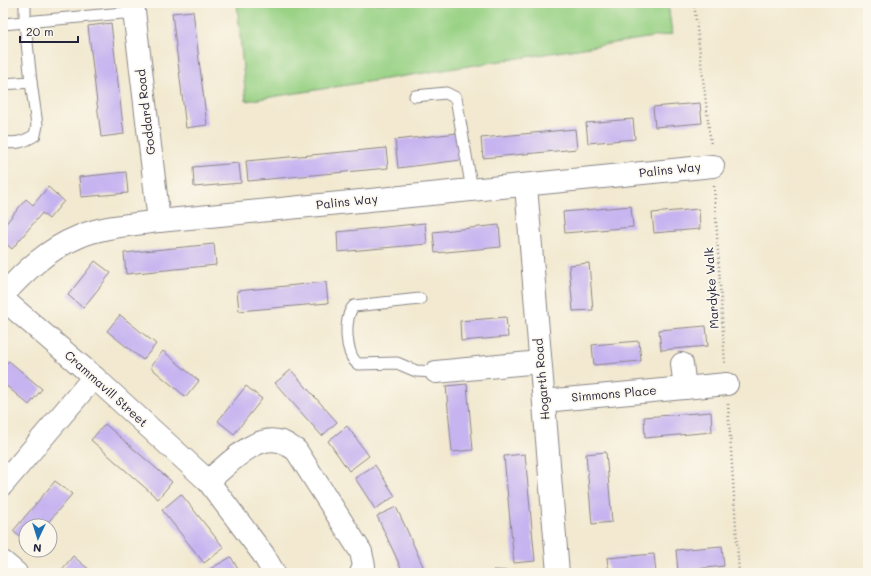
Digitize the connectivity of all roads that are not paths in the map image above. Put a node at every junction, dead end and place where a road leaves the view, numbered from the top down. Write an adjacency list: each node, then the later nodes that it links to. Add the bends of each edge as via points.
1 (25, 3): 3 (lane)
2 (134, 8): 3 (lane); 12 (street, Goddard Road)
3 (25, 23): 4 (lane); 5 (lane)
4 (3, 24)
5 (31, 82): 6 (lane); 8 (lane, via 36,119 35,135 15,144)
6 (3, 84)
7 (415, 96): 11 (lane, via 446,93 456,98)
8 (3, 142)
9 (713, 166): 10 (street, Palins Way)
10 (526, 186): 11 (street, Palins Way); 16 (street, Hogarth Road)
11 (472, 190): 12 (street, Palins Way)
12 (159, 221): 13 (street, Palins Way, via 78,236 23,273)
13 (3, 295)
14 (3, 299): 19 (street, Crammavill Street)
15 (420, 299): 18 (lane, via 354,306 346,323 350,352 353,361 358,364 397,363 416,371)
16 (540, 362): 18 (street); 22 (street, Hogarth Road)
17 (682, 364): 21 (street)
18 (436, 372)
19 (94, 378): 23 (street, Crammavill Street); 24 (street)
20 (727, 384): 21 (street, Simmons Place)
21 (685, 388): 22 (street, Simmons Place)
22 (544, 401): 29 (street, Hogarth Road)
23 (208, 481): 27 (street, Crammavill Street, via 264,554); 28 (street, via 251,445 268,440 282,442 296,450 361,552 364,566)
24 (3, 484)
25 (3, 562): 26 (street)
26 (16, 573)
27 (274, 573)
28 (361, 573)
29 (558, 573)

